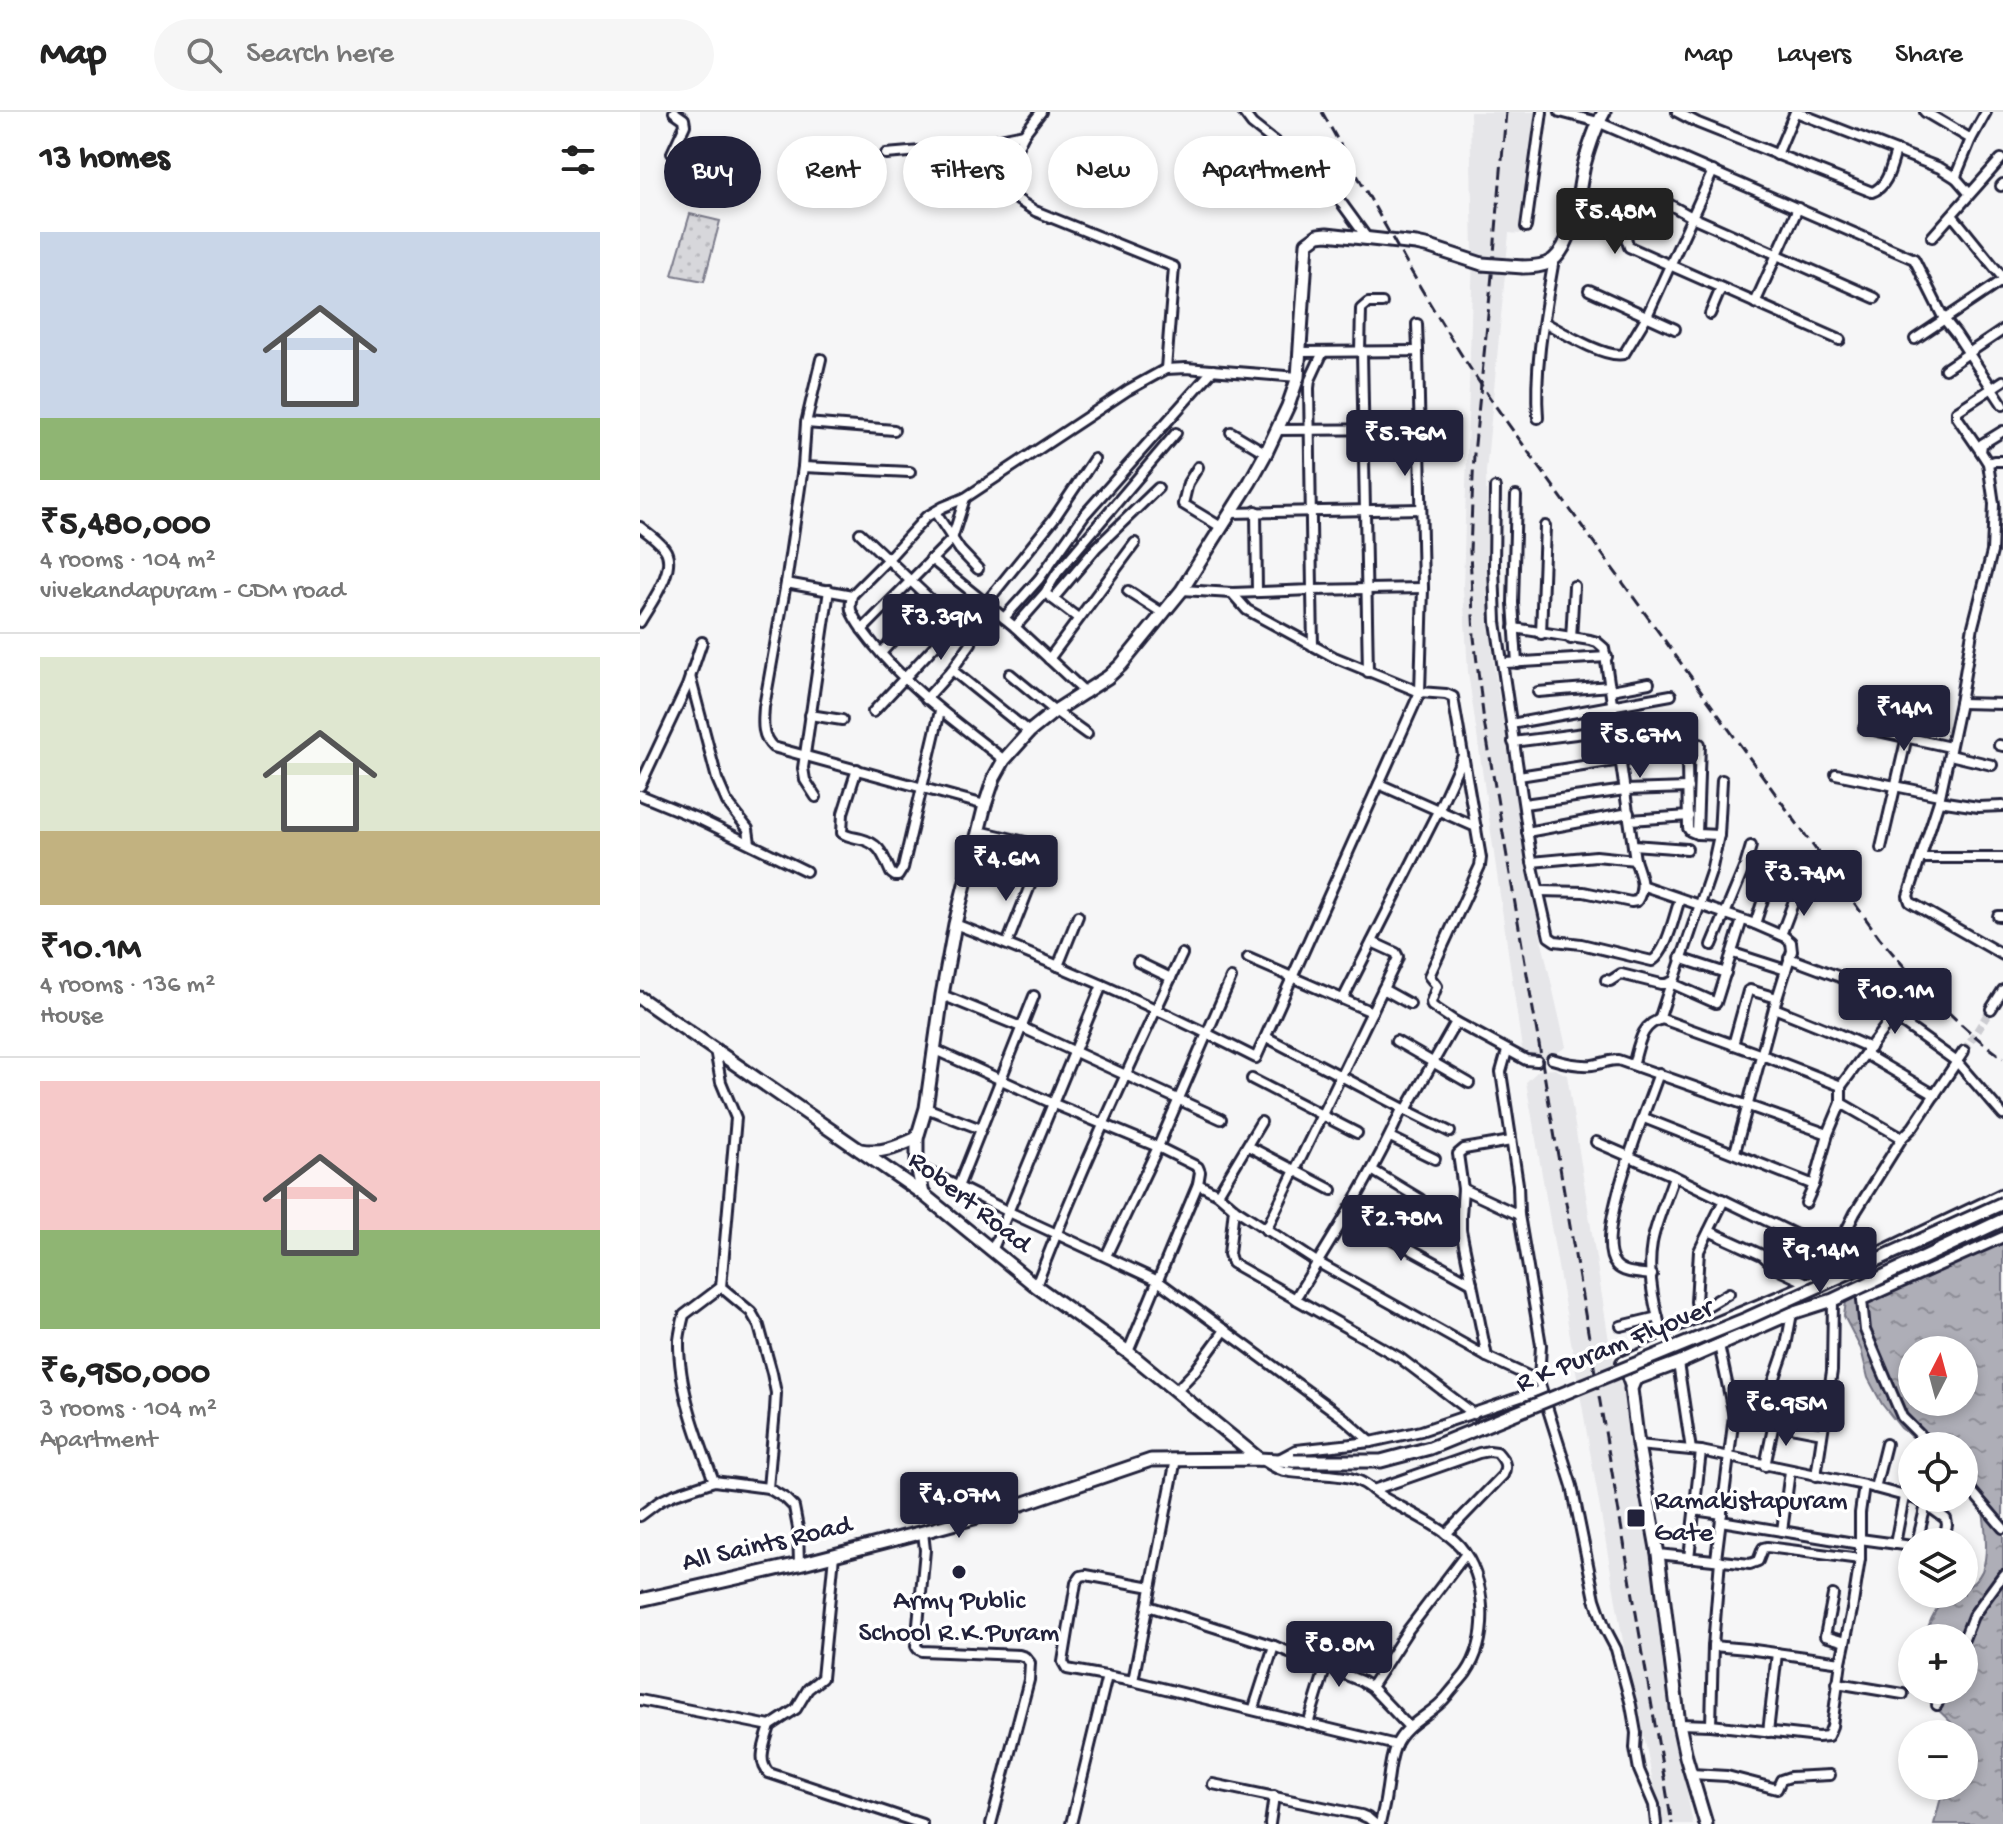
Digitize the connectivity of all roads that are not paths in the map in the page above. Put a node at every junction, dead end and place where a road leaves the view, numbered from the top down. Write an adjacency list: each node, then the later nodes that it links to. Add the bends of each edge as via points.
1 (674, 112): 12 (street, via 684,119)
2 (1041, 112): 11 (street)
3 (1243, 112): 26 (street, via 1327,183)
4 (1542, 112): 24 (street)
5 (1560, 112): 10 (street)
6 (1795, 112): 14 (street); 16 (street)
7 (1925, 112): 13 (street)
8 (1986, 112): 13 (street)
9 (1680, 113): 16 (street)
10 (1601, 117): 18 (street); 28 (street, via 1572,223)
11 (1024, 134): 15 (street, via 956,148); 51 (street, via 998,187 1035,211 1174,267)
12 (680, 136)
13 (1971, 139): 19 (street)
14 (1896, 151): 16 (street, via 1876,192); 19 (street)
15 (887, 154)
16 (1777, 155)
17 (2001, 159): 20 (street)
18 (1713, 171): 21 (street); 23 (street)
19 (1956, 178): 20 (street)
20 (1969, 193): 22 (street)
21 (1798, 208): 27 (street); 38 (street, via 1914,259)
22 (1952, 215): 25 (street); 30 (street)
23 (1692, 217): 27 (street); 29 (street); 29 (street, via 1656,197 1641,201 1627,243)
24 (1526, 227)
25 (1932, 237)
26 (1367, 238): 28 (street, bridge, via 1430,247 1482,264 1536,267); 47 (street, via 1327,234 1307,243)
27 (1777, 254): 33 (street); 35 (street)
28 (1554, 259): 39 (street)
29 (1670, 265): 31 (street); 37 (street)
30 (2003, 279): 38 (street)
31 (1721, 288): 35 (street); 36 (street)
32 (1589, 290): 37 (street)
33 (1875, 298)
34 (1382, 303): 45 (street, via 1361,309)
35 (1755, 303): 44 (street)
36 (1710, 314)
37 (1647, 316): 39 (street, via 1621,356); 41 (street)
38 (1944, 319): 43 (street); 49 (street)
39 (1544, 322): 58 (street)
40 (1417, 324): 46 (street)
41 (1675, 329)
42 (2003, 330): 49 (street)
43 (1915, 339)
44 (1840, 340)
45 (1361, 351): 46 (street); 48 (street); 63 (street)
46 (1418, 351): 60 (street)
47 (1300, 352): 48 (street); 54 (street)
48 (1323, 352): 64 (street, via 1310,380)
49 (1968, 353): 52 (street); 56 (street)
50 (821, 359): 59 (street)
51 (1166, 369): 53 (street); 81 (street)
52 (1945, 369)
53 (1213, 370): 54 (street); 68 (street)
54 (1298, 377): 62 (street)
55 (2003, 381): 56 (street)
56 (1991, 389): 57 (street); 69 (street, via 1957,411)
57 (2003, 405)
58 (1538, 418)
59 (806, 423): 61 (street); 75 (street)
60 (1419, 429): 63 (street); 83 (street)
61 (894, 430)
62 (1276, 430): 64 (street); 70 (street)
63 (1365, 430): 64 (street); 84 (street)
64 (1309, 431): 86 (street)
65 (2003, 431): 69 (street, via 1982,444)
66 (1231, 432): 70 (street)
67 (1176, 433): 71 (street)
68 (1143, 447): 71 (street); 114 (street)
69 (1981, 452): 74 (street)
70 (1266, 453): 88 (street)
71 (1154, 457): 110 (street, via 1057,573)
72 (1094, 459): 112 (street)
73 (2003, 461): 74 (street)
74 (1988, 463): 82 (street)
75 (803, 467): 77 (street); 99 (street)
76 (1198, 467): 91 (street, via 1183,504)
77 (910, 472)
78 (1158, 488): 110 (street)
79 (1495, 488): 151 (street, via 1496,622)
80 (1516, 496): 119 (street)
81 (965, 498): 87 (street); 93 (street)
82 (1998, 502): 144 (street)
83 (1421, 509): 84 (street); 101 (street)
84 (1366, 510): 86 (street); 102 (street)
85 (1256, 511): 86 (street); 88 (street); 107 (street)
86 (1310, 511): 105 (street)
87 (935, 512): 93 (street); 96 (street)
88 (1230, 513): 91 (street)
89 (1545, 526): 121 (street)
90 (640, 527): 116 (street, via 666,550 669,562 668,574)
91 (1221, 527): 104 (street)
92 (860, 533): 96 (street)
93 (952, 539): 95 (street); 97 (street)
94 (1135, 543): 115 (street)
95 (931, 559): 98 (street); 112 (street)
96 (887, 560): 98 (street); 109 (street)
97 (978, 569)
98 (909, 581): 111 (street); 120 (street)
99 (786, 583): 103 (street); 161 (street, via 763,724 773,747)
100 (1574, 586): 122 (street)
101 (1423, 588): 102 (street); 137 (street)
102 (1367, 589): 105 (street); 131 (street)
103 (829, 590): 109 (street); 149 (street)
104 (1182, 590): 108 (street); 113 (street)
105 (1312, 590): 107 (street); 124 (street)
106 (1128, 591): 113 (street)
107 (1257, 592): 108 (street)
108 (1232, 593): 124 (street, via 1247,610)
109 (852, 595): 120 (street, via 852,612)
110 (1049, 596): 115 (street); 118 (street)
111 (930, 600): 117 (street); 125 (street)
112 (986, 603): 114 (street)
113 (1164, 614): 139 (street, via 1121,665)
114 (1004, 618): 118 (street)
115 (1078, 618): 127 (street)
116 (640, 622)
117 (955, 624): 130 (street, via 972,641); 134 (street)
118 (1015, 627): 127 (street)
119 (1514, 628): 121 (street); 129 (street)
120 (862, 630): 125 (street)
121 (1541, 634): 122 (street)
122 (1571, 639): 126 (street, via 1597,642)
123 (702, 642): 133 (street)
124 (1313, 646): 131 (street)
125 (881, 653): 134 (street)
126 (1607, 657): 129 (street); 136 (street)
127 (1049, 659): 139 (street)
128 (1506, 663): 129 (street)
129 (1517, 663)
130 (952, 670): 141 (street); 155 (street)
131 (1368, 672): 137 (street)
132 (1010, 674): 147 (street)
133 (690, 676): 171 (street); 191 (street, via 717,779 748,829)
134 (903, 679): 141 (street); 148 (street)
135 (1649, 683): 136 (street)
136 (1610, 688): 138 (street); 145 (street)
137 (1420, 692): 162 (street, via 1453,697); 170 (street)
138 (1538, 692)
139 (1086, 693): 147 (street)
140 (1671, 695): 145 (street)
141 (926, 699): 146 (street)
142 (1915, 702): 157 (street)
143 (2003, 702): 144 (street)
144 (1960, 703): 160 (street)
145 (1613, 707): 151 (street); 154 (street)
146 (940, 711): 163 (street); 172 (street)
147 (1055, 711): 155 (street); 156 (street)
148 (873, 712)
149 (810, 715): 150 (street); 161 (street)
150 (842, 720)
151 (1511, 724): 158 (street)
152 (1677, 728): 154 (street)
153 (1864, 728): 157 (street)
154 (1617, 731): 158 (street); 164 (street)
155 (1029, 732): 163 (street)
156 (1087, 734)
157 (1907, 738): 160 (street); 173 (street)
158 (1513, 742): 168 (street)
159 (1700, 744): 188 (street)
160 (1950, 751): 165 (street); 178 (street)
161 (805, 754): 166 (street); 177 (street, via 805,780)
162 (1463, 756): 182 (street); 185 (street)
163 (1004, 760): 180 (street)
164 (1621, 760): 168 (street); 174 (street, via 1684,757); 175 (street)
165 (1992, 765)
166 (857, 769): 172 (street); 172 (street, via 842,833 878,846 895,876 903,868)
167 (1836, 774): 173 (street)
168 (1519, 776): 179 (street)
169 (1722, 780): 189 (street)
170 (1379, 784): 182 (street); 228 (street)
171 (640, 786)
172 (922, 787): 180 (street)
173 (1895, 787): 178 (street); 194 (street)
174 (1688, 788): 175 (street); 184 (street)
175 (1625, 790): 179 (street); 183 (street)
176 (640, 795): 191 (street)
177 (816, 797)
178 (1939, 798): 181 (street, via 1978,807); 196 (street)
179 (1524, 804): 187 (street)
180 (985, 805): 186 (street)
181 (2003, 806)
182 (1438, 811): 185 (street); 214 (street)
183 (1630, 816): 184 (street); 187 (street); 192 (street)
184 (1689, 816): 188 (street, via 1688,828)
185 (1476, 827): 249 (street, via 1480,866 1429,976 1437,986 1432,1006)
186 (979, 831): 190 (street); 211 (street)
187 (1527, 832): 199 (street)
188 (1697, 834): 189 (street)
189 (1719, 835): 207 (street)
190 (1025, 842)
191 (750, 843): 200 (street)
192 (1633, 845): 195 (street); 198 (street)
193 (1751, 846): 208 (street)
194 (1881, 848)
195 (1687, 849)
196 (1922, 858): 197 (street); 219 (street, via 1908,893 1910,902)
197 (2003, 858)
198 (1635, 860): 199 (street, via 1596,856); 203 (street)
199 (1532, 862): 205 (street)
200 (806, 871)
201 (1035, 873): 215 (street)
202 (1771, 875): 212 (street)
203 (1644, 886): 205 (street, via 1637,901 1631,902 1584,892); 206 (street)
204 (1798, 890): 213 (street)
205 (1539, 891): 223 (street, via 1550,939)
206 (1680, 899): 207 (street); 223 (street, via 1662,952 1656,960)
207 (1699, 905): 208 (street); 221 (street)
208 (1725, 914): 210 (street); 216 (street)
209 (1078, 916): 225 (street)
210 (1742, 920): 212 (street); 217 (street)
211 (955, 924): 215 (street); 236 (street)
212 (1755, 924): 213 (street)
213 (1781, 935): 222 (street, via 1791,942)
214 (1372, 942): 235 (street, via 1398,957); 241 (street)
215 (1007, 944): 225 (street)
216 (1712, 945)
217 (1733, 953): 226 (street); 227 (street)
218 (1182, 954): 229 (street)
219 (2003, 955)
220 (1248, 958): 228 (street)
221 (1680, 958): 227 (street); 233 (street)
222 (1789, 958): 226 (street); 247 (street, via 1875,992)
223 (1646, 961): 231 (street)
224 (1138, 962): 229 (street)
225 (1058, 966): 234 (street)
226 (1786, 970): 240 (street)
227 (1726, 973): 233 (street, via 1716,1003)
228 (1292, 977): 241 (street); 252 (street)
229 (1171, 978): 243 (street)
230 (1231, 978): 251 (street)
231 (1641, 979): 232 (street, via 1621,974); 233 (street)
232 (1606, 980)
233 (1671, 983): 248 (street)
234 (1102, 985): 243 (street); 257 (street)
235 (1383, 989): 242 (street); 246 (street)
236 (942, 995): 250 (street); 255 (street)
237 (1034, 996): 250 (street)
238 (2001, 996): 245 (street)
239 (640, 998): 256 (street, Robert Road)
240 (1777, 998): 244 (street); 254 (street, via 1748,991)
241 (1343, 999): 246 (street)
242 (1410, 1004)
243 (1155, 1008): 251 (street); 268 (street)
244 (1774, 1008): 259 (street); 261 (street)
245 (1991, 1009)
246 (1372, 1012): 269 (street)
247 (1893, 1016): 259 (street); 265 (street)
248 (1659, 1020): 254 (street); 266 (street, via 1644,1031)
249 (1456, 1022): 258 (street); 264 (street)
250 (1021, 1027): 257 (street); 271 (street)
251 (1207, 1033): 252 (street, via 1256,1058); 275 (street)
252 (1266, 1037): 269 (street)
253 (1396, 1041): 264 (street)
254 (1733, 1045): 261 (street)
255 (933, 1049): 271 (street); 279 (street)
256 (715, 1050): 298 (street, Robert Road); 339 (street, via 736,1118)
257 (1074, 1051): 268 (street); 277 (street)
258 (1507, 1051): 263 (street); 294 (street, via 1501,1072)
259 (1868, 1051): 273 (street); 274 (street)
260 (1964, 1051): 265 (street)
261 (1762, 1055): 273 (street); 278 (street)
262 (1552, 1059): 266 (street)
263 (1537, 1061)
264 (1433, 1062): 272 (street); 280 (street)
265 (1957, 1062): 274 (street); 281 (street)
266 (1633, 1065): 267 (street)
267 (1659, 1073): 278 (street); 283 (street)
268 (1126, 1075): 275 (street); 286 (street)
269 (1340, 1077): 280 (street); 282 (street)
270 (1252, 1079): 282 (street)
271 (999, 1080): 277 (street); 287 (street)
272 (1469, 1083)
273 (1841, 1086): 276 (street)
274 (1935, 1095): 293 (street)
275 (1178, 1098): 284 (street); 297 (street)
276 (1841, 1103): 290 (street); 293 (street)
277 (1054, 1104): 286 (street); 320 (street)
278 (1749, 1105): 290 (street); 299 (street)
279 (926, 1108): 287 (street); 292 (street)
280 (1404, 1109): 288 (street); 291 (street)
281 (2003, 1115)
282 (1322, 1116): 289 (street); 303 (street)
283 (1644, 1118): 299 (street); 300 (street)
284 (1221, 1119)
285 (1261, 1122): 296 (street)
286 (1103, 1126): 297 (street); 327 (street)
287 (981, 1129): 308 (street)
288 (1450, 1132)
289 (1357, 1133)
290 (1828, 1134): 307 (street)
291 (1390, 1137): 301 (street); 304 (street)
292 (917, 1138): 298 (street, via 892,1150); 302 (street)
293 (1902, 1138): 331 (street, via 1849,1224)
294 (1511, 1141): 309 (street, via 1460,1150); 322 (street)
295 (1596, 1142): 300 (street)
296 (1248, 1146): 303 (street); 313 (street)
297 (1158, 1147): 306 (street, via 1198,1167); 330 (street)
298 (856, 1149): 312 (street, Robert Road)
299 (1735, 1152): 307 (street)
300 (1629, 1156): 305 (street); 334 (street, via 1612,1216 1610,1256 1624,1271)
301 (1435, 1159)
302 (917, 1166): 308 (street); 312 (street)
303 (1295, 1170): 310 (street); 324 (street)
304 (1372, 1170): 314 (street); 321 (street)
305 (1674, 1176): 315 (street); 334 (street, via 1652,1245)
306 (1198, 1184): 313 (street); 335 (street)
307 (1814, 1185): 316 (street)
308 (958, 1187): 320 (street)
309 (1463, 1189): 322 (street); 325 (street)
310 (1332, 1190)
311 (2003, 1193): 333 (street)
312 (923, 1194): 329 (street, Robert Road)
313 (1218, 1194): 318 (street)
314 (1420, 1199)
315 (1724, 1200): 326 (street); 331 (street)
316 (1806, 1203)
317 (2003, 1203): 370 (street, R K Puram Flyover, bridge, via 1748,1318 1430,1448 1381,1461)
318 (1234, 1208): 324 (street); 342 (street, via 1232,1263)
319 (1427, 1209): 325 (street)
320 (1009, 1212): 327 (street); 329 (street)
321 (1347, 1214): 332 (street); 336 (street)
322 (1519, 1215): 354 (street, via 1541,1345)
323 (2003, 1220): 340 (street)
324 (1266, 1230): 332 (street)
325 (1461, 1230): 336 (street)
326 (1709, 1231): 337 (street); 341 (street, via 1698,1257 1696,1302 1704,1308)
327 (1057, 1233): 330 (street); 338 (street)
328 (2003, 1237): 344 (street)
329 (992, 1251): 338 (street, Robert Road)
330 (1106, 1256): 335 (street)
331 (1842, 1257): 333 (street)
332 (1317, 1262): 342 (street); 352 (street)
333 (1845, 1268): 337 (street)
334 (1652, 1275): 346 (street)
335 (1158, 1281): 348 (street); 351 (street)
336 (1472, 1283): 352 (street)
337 (1807, 1283): 349 (street)
338 (1036, 1286): 351 (street, Robert Road)
339 (721, 1287): 374 (street, via 684,1315 679,1338 683,1384); 376 (street, via 751,1312 772,1373 776,1393)
340 (1857, 1288): 343 (street); 344 (street)
341 (1729, 1293)
342 (1295, 1299): 357 (street, via 1400,1358)
343 (1833, 1300): 345 (street); 362 (street, via 1832,1371)
344 (1862, 1300): 361 (street, via 1865,1330 1902,1417)
345 (1792, 1313): 350 (street); 359 (street)
346 (1658, 1317): 347 (street); 349 (street)
347 (1621, 1326)
348 (1225, 1330): 356 (street); 363 (street)
349 (1665, 1344): 355 (street, via 1621,1362)
350 (1719, 1345): 353 (street); 358 (street)
351 (1128, 1352): 356 (street, Robert Road)
352 (1487, 1357): 354 (street)
353 (1678, 1363): 355 (street, via 1635,1379); 366 (street)
354 (1540, 1385): 357 (street); 436 (street, via 1572,1486 1595,1599 1616,1649 1639,1770)
355 (1631, 1389): 365 (street)
356 (1176, 1391): 369 (street, Robert Road)
357 (1474, 1414): 363 (street)
358 (1734, 1416): 359 (street); 367 (street)
359 (1760, 1421): 360 (street)
360 (1774, 1423): 362 (street); 371 (street)
361 (1917, 1432)
362 (1822, 1433): 373 (street)
363 (1371, 1442): 370 (street, via 1296,1450)
364 (1886, 1444): 377 (street)
365 (1638, 1445): 366 (street); 394 (street)
366 (1696, 1450): 367 (street); 381 (street)
367 (1730, 1457): 371 (street); 385 (street)
368 (1176, 1459): 369 (street, All Saints Road); 389 (street, All Saints Road, via 1151,1460); 402 (street)
369 (1259, 1459): 370 (street, All Saints Road); 378 (street, via 1285,1471 1357,1480)
370 (1276, 1461)
371 (1765, 1466): 372 (street)
372 (1790, 1471): 373 (street); 388 (street)
373 (1816, 1476): 375 (street)
374 (714, 1481): 376 (street); 384 (street, via 668,1498)
375 (1864, 1485): 377 (street); 391 (street)
376 (768, 1488): 400 (street, via 794,1507)
377 (1875, 1488): 379 (street)
378 (1373, 1490): 390 (street); 390 (street, via 1479,1453 1497,1452 1506,1465 1503,1475)
379 (1898, 1494)
380 (1978, 1499): 387 (street)
381 (1694, 1510): 385 (street); 397 (street)
382 (1905, 1512): 392 (street)
383 (1936, 1512): 386 (street, via 1946,1519)
384 (640, 1516)
385 (1721, 1518): 388 (street); 399 (street)
386 (1946, 1528)
387 (2003, 1528)
388 (1782, 1531): 391 (street)
389 (923, 1532): 395 (street, All Saints Road); 432 (street, via 918,1649 1019,1655 1030,1663)
390 (1446, 1534): 396 (street)
391 (1860, 1541): 392 (street); 398 (street)
392 (1895, 1544): 393 (street)
393 (1898, 1544)
394 (1658, 1554): 397 (street); 421 (street)
395 (834, 1555): 400 (street, All Saints Road); 423 (street, via 822,1678 796,1709)
396 (1465, 1555): 416 (street); 424 (street, via 1481,1597 1476,1651 1467,1672 1441,1703)
397 (1689, 1558): 399 (street)
398 (1860, 1559): 399 (street, via 1767,1547 1755,1563); 407 (street)
399 (1718, 1560): 409 (street)
400 (799, 1564): 404 (street, All Saints Road)
401 (2003, 1575): 406 (street)
402 (1151, 1587): 405 (street); 413 (street, via 1086,1575 1078,1579 1063,1662 1067,1669)
403 (1833, 1595): 407 (street, via 1825,1636)
404 (640, 1600)
405 (1148, 1606): 408 (street); 414 (street)
406 (1970, 1624)
407 (1845, 1642): 411 (street)
408 (1274, 1646): 412 (street); 419 (street)
409 (1713, 1646): 410 (street); 422 (street)
410 (1777, 1653): 411 (street); 425 (street)
411 (1841, 1662): 415 (street)
412 (1326, 1666): 416 (street); 420 (street)
413 (1107, 1676): 414 (street); 433 (street)
414 (1133, 1681): 419 (street)
415 (1837, 1683): 417 (street); 425 (street, via 1828,1736)
416 (1371, 1687): 424 (street)
417 (1898, 1693)
418 (640, 1700): 423 (street)
419 (1254, 1708): 420 (street)
420 (1308, 1724): 426 (street)
421 (1679, 1724): 422 (street); 427 (street)
422 (1711, 1725): 425 (street)
423 (770, 1726): 431 (street, via 762,1762 769,1773)
424 (1409, 1727): 426 (street)
425 (1768, 1732)
426 (1396, 1745): 435 (street)
427 (1691, 1774): 428 (street, via 1727,1776 1777,1789 1790,1777); 437 (street)
428 (1830, 1775)
429 (1213, 1784): 430 (street)
430 (1274, 1796): 434 (street); 435 (street, via 1361,1815)
431 (922, 1824)
432 (991, 1824)
433 (1071, 1824)
434 (1270, 1824)
435 (1378, 1824)
436 (1656, 1824)
437 (1706, 1824)

